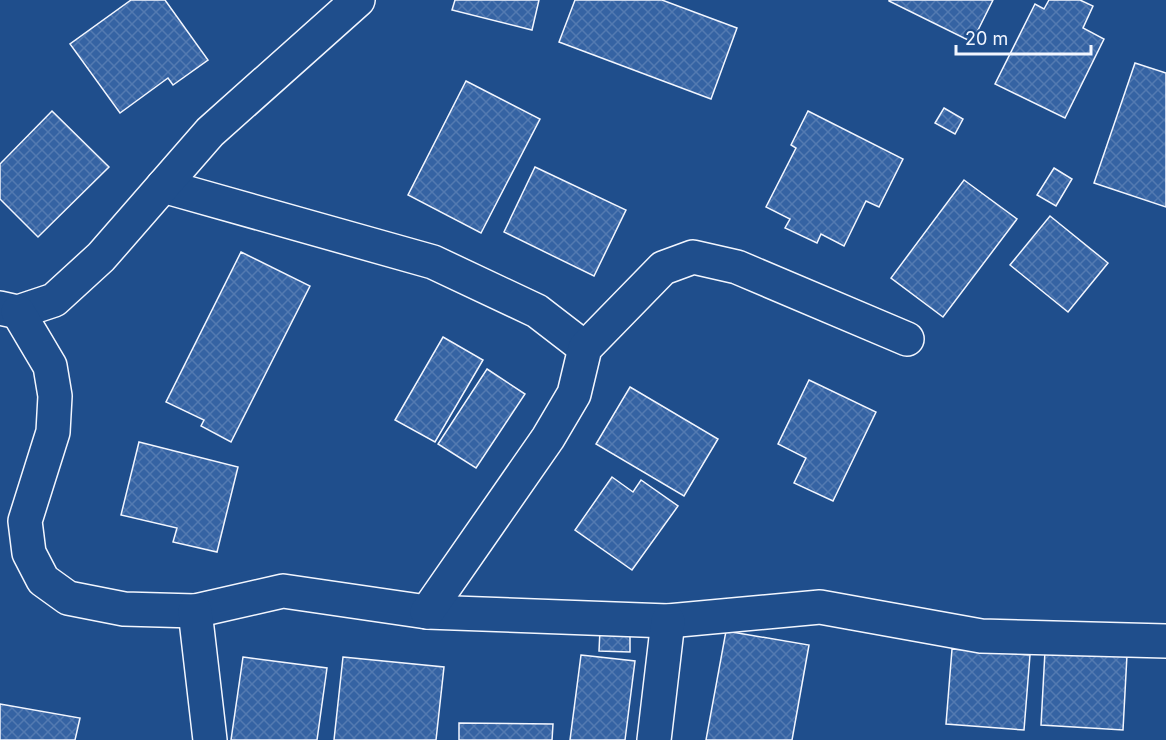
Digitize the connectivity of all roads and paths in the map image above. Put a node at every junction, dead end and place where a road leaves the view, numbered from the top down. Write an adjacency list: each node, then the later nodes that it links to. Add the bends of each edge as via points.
1 (358, 0): 2 (street, via 210,132)
2 (163, 186): 3 (street, via 101,257 54,300); 5 (street, via 433,262 537,311)
3 (9, 310): 6 (street, via 50,366 55,396 53,432 25,521 29,553 43,580 68,598 124,609)
4 (907, 339): 5 (street, via 737,267 693,257 663,268)
5 (585, 348): 7 (street, via 569,403)
6 (195, 611): 7 (street, via 283,591); 10 (street)
7 (427, 612): 8 (street)
8 (668, 621): 9 (street, via 820,607 981,636); 11 (street)
9 (1166, 641)
10 (210, 740)
11 (654, 740)

